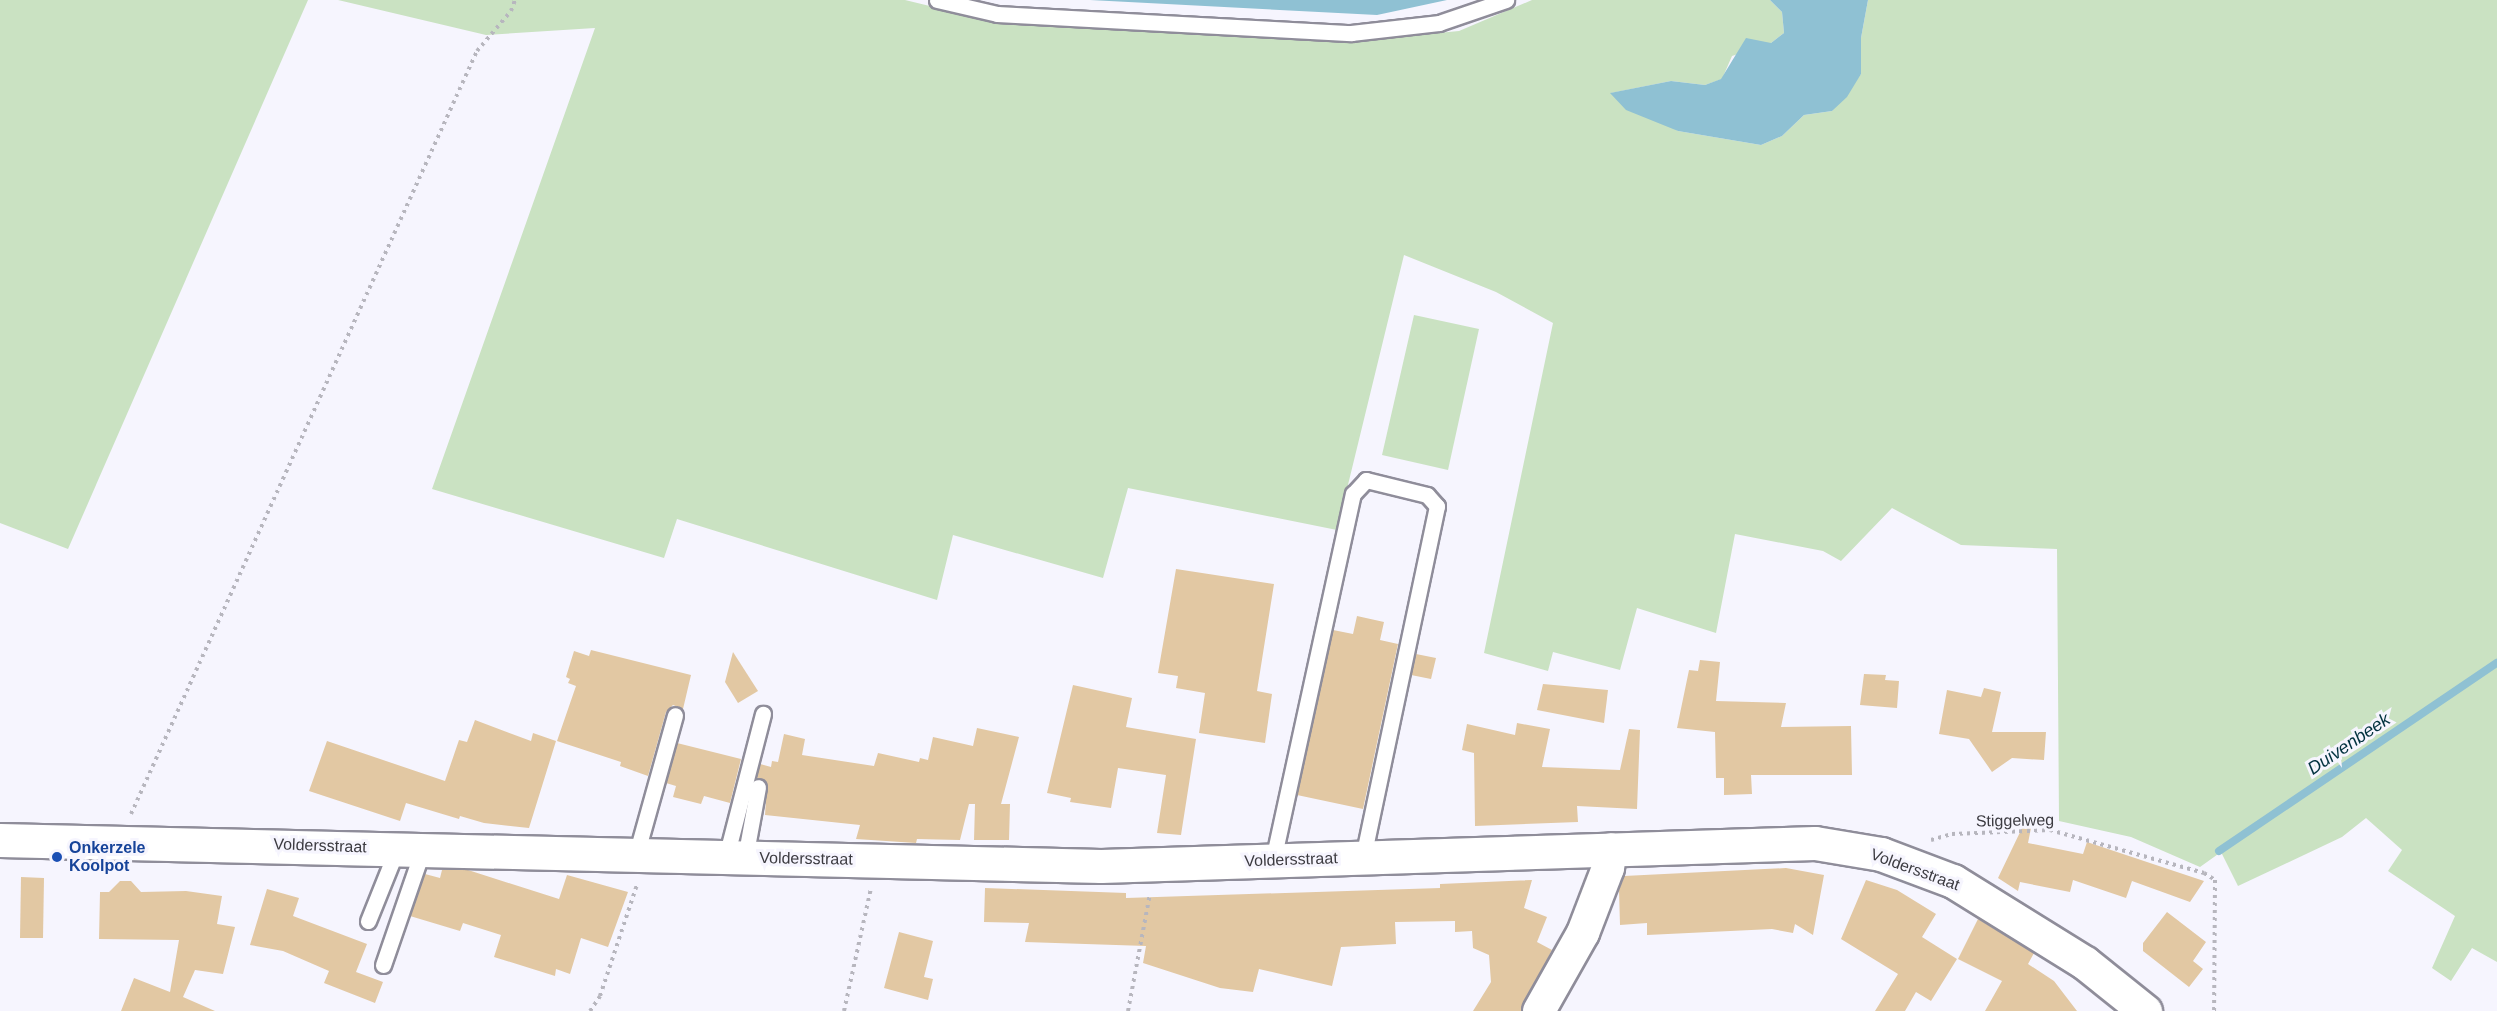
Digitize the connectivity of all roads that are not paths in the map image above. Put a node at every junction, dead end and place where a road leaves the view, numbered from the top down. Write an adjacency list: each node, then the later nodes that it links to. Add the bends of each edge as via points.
1 (937, 0): 2 (lane, via 997,14 1351,33 1439,23)
2 (1506, 0)
3 (763, 714): 11 (lane)
4 (675, 715): 9 (lane)
5 (758, 786): 11 (lane)
6 (0, 840): 7 (street, Voldersstraat)
7 (410, 849): 9 (street, Voldersstraat); 13 (lane); 14 (lane)
8 (1611, 849): 10 (street, Voldersstraat); 15 (street, via 1608,868 1583,933); 16 (street, Voldersstraat, via 1815,843 1881,854 1963,886 2085,963)
9 (642, 855): 11 (street, Voldersstraat)
10 (1363, 857): 12 (street, Voldersstraat); 12 (lane, via 1437,506 1426,495 1366,480 1353,494)
11 (735, 858): 12 (street, Voldersstraat, via 1155,864)
12 (1273, 860)
13 (368, 921)
14 (383, 965)
15 (1539, 1011)
16 (2145, 1011)

